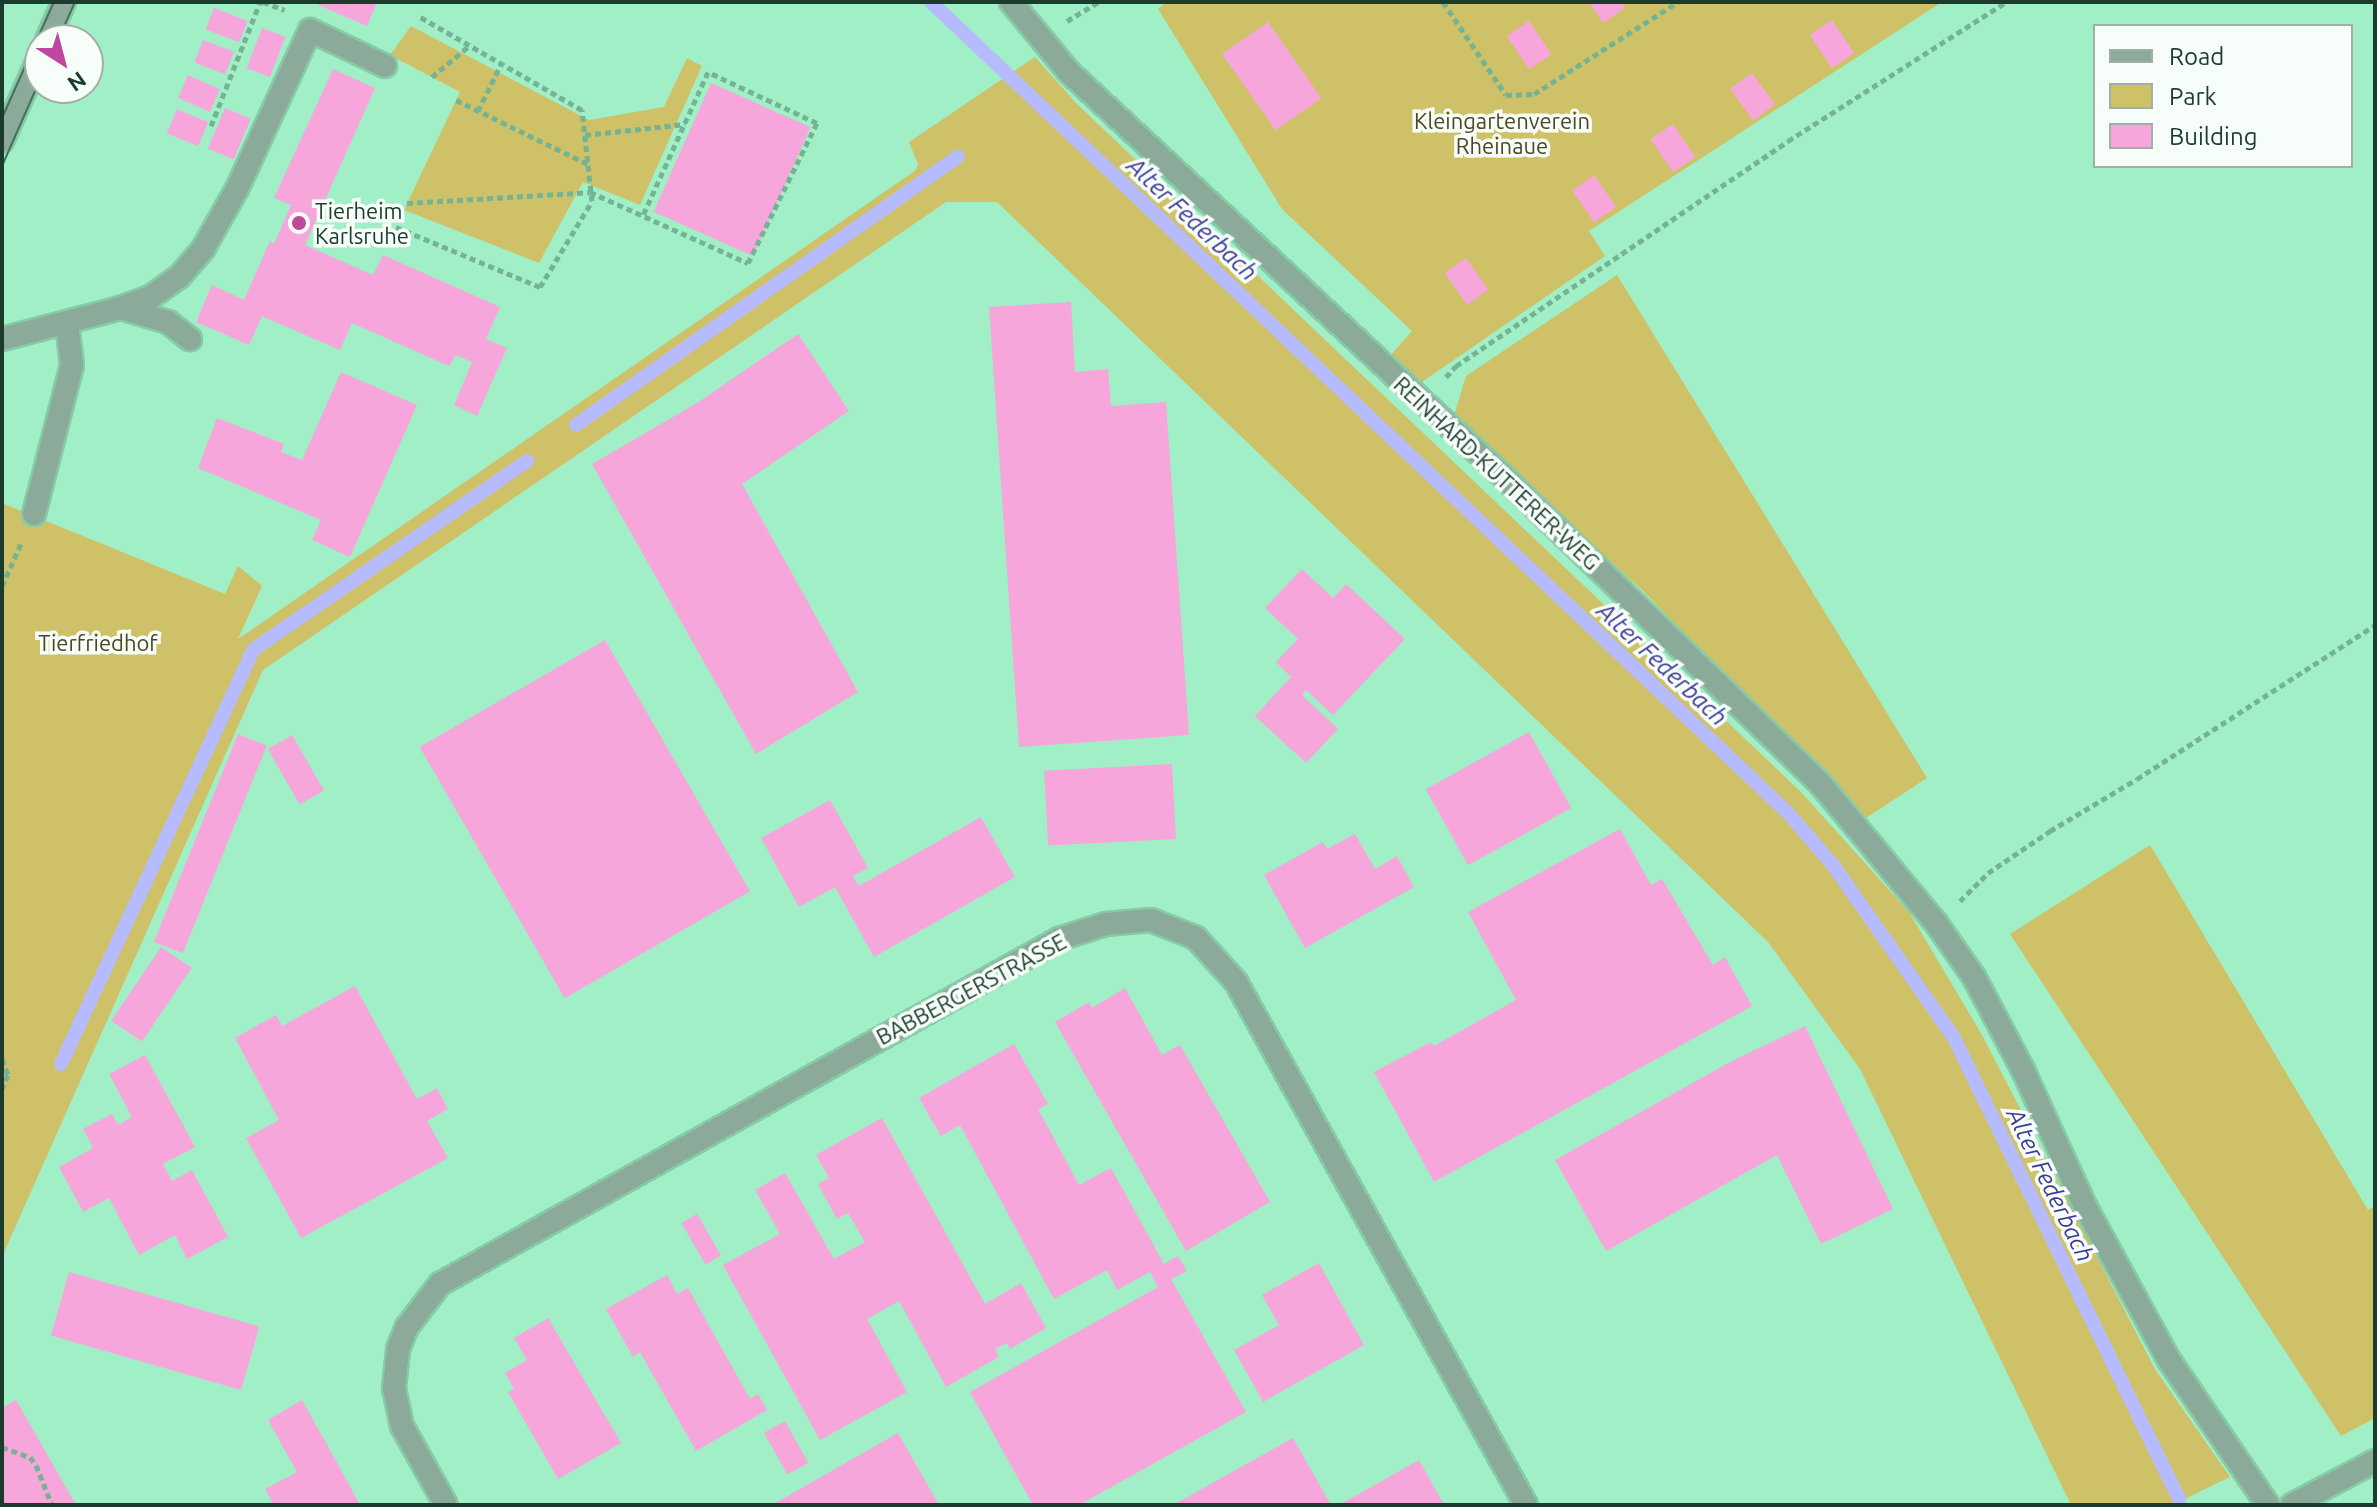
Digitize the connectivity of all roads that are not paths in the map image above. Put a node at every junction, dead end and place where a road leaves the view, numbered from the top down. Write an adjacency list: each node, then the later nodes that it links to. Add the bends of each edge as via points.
1 (64, 2): 3 (street)
2 (1011, 2): 15 (street, REINHARD-KUTTERER-WEG, via 1069,72 1508,481 1818,781 1974,977 2086,1208 2169,1360)
3 (54, 24)
4 (385, 66): 7 (street, via 310,30 237,189 203,249 179,277 151,297)
5 (24, 92): 6 (street)
6 (2, 141)
7 (120, 308): 8 (street); 10 (street, via 168,322)
8 (67, 324): 9 (street); 11 (street, via 72,365)
9 (2, 339)
10 (190, 339)
11 (34, 514)
12 (2375, 1461): 16 (street)
13 (446, 1505): 14 (street, BABBERGERSTRASSE, via 402,1426 394,1388 398,1349 407,1327 440,1284 1059,939 1106,924 1151,920 1196,938 1236,982)
14 (1526, 1505)
15 (2268, 1505)
16 (2292, 1505)

